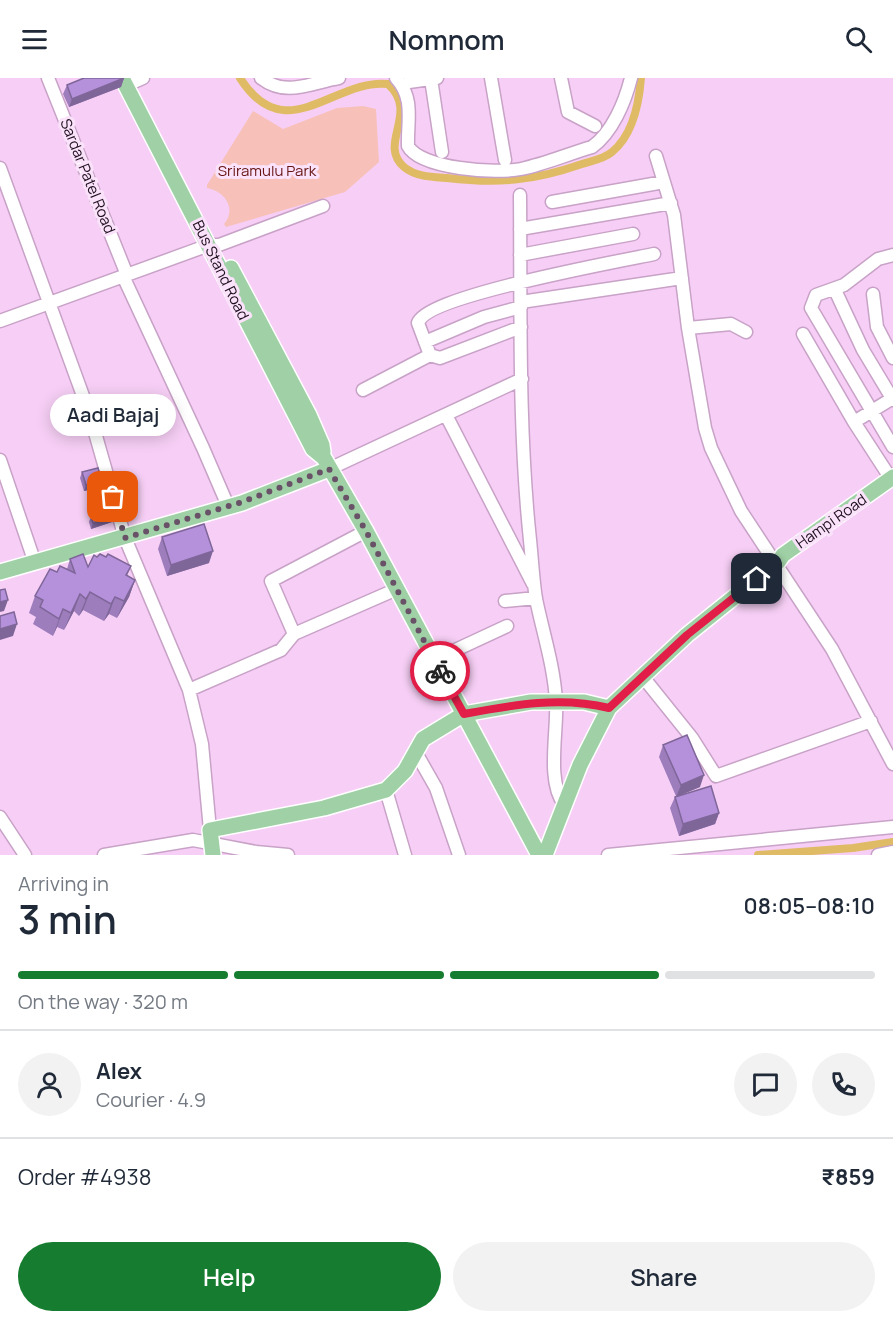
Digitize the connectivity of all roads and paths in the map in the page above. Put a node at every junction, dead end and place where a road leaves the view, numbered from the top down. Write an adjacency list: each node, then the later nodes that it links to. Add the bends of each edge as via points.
1 (48, 78): 27 (street, Sardar Patel Road)
2 (261, 78): 3 (street, via 288,88)
3 (339, 78)
4 (396, 78): 8 (street, via 406,95 411,119 408,146 415,156 443,164 504,171 522,169 599,142 618,111)
5 (434, 78): 10 (street); 12 (street)
6 (491, 78): 14 (street)
7 (561, 78): 11 (street, via 568,112)
8 (631, 78)
9 (133, 79): 23 (main road, Bus Stand Road)
10 (409, 82)
11 (595, 126)
12 (442, 152)
13 (656, 156): 16 (street)
14 (504, 160)
15 (0, 168): 32 (street)
16 (664, 182): 18 (street); 19 (street)
17 (520, 195): 21 (street)
18 (552, 202)
19 (671, 202): 21 (street); 28 (street)
20 (323, 206): 23 (street)
21 (520, 229): 25 (street)
22 (633, 234): 25 (street)
23 (214, 245): 27 (street); 50 (main road, Bus Stand Road, via 309,415)
24 (654, 254): 29 (street)
25 (520, 255): 29 (street)
26 (893, 255): 30 (street, via 878,259 860,276)
27 (125, 275): 32 (street); 52 (street, Sardar Patel Road)
28 (682, 278): 33 (street); 36 (street)
29 (520, 283): 33 (street); 39 (street, via 456,300 422,316 418,326)
30 (835, 290): 44 (street, via 857,339); 45 (street, via 816,295 812,308)
31 (873, 294): 41 (street, via 877,327)
32 (49, 303): 34 (street); 54 (street, via 90,415)
33 (521, 304): 35 (street); 39 (street)
34 (0, 321)
35 (521, 327): 40 (street, via 446,356); 42 (street)
36 (688, 328): 37 (street, via 731,324); 58 (street, via 711,448 741,511)
37 (746, 332)
38 (802, 334): 47 (street)
39 (425, 342): 40 (street)
40 (430, 355): 43 (street)
41 (893, 358)
42 (522, 379): 46 (street); 56 (street)
43 (363, 390)
44 (893, 399): 45 (street)
45 (871, 413): 47 (street); 48 (street)
46 (446, 415): 50 (street); 55 (street)
47 (854, 422): 51 (street)
48 (893, 447)
49 (0, 460): 57 (street)
50 (326, 464): 52 (main road, via 280,488); 53 (main road, Bus Stand Road)
51 (892, 482): 58 (main road, Hampi Road, via 783,555)
52 (228, 506): 54 (main road)
53 (366, 531): 60 (main road, Bus Stand Road); 64 (street, via 271,581)
54 (125, 538): 57 (main road); 67 (street)
55 (517, 557): 56 (street); 61 (street)
56 (532, 558): 61 (street)
57 (35, 563): 59 (main road)
58 (777, 563): 66 (main road, Hampi Road, via 687,635); 71 (street)
59 (0, 572)
60 (397, 589): 64 (street); 65 (main road, Bus Stand Road)
61 (536, 593): 62 (street); 68 (street)
62 (505, 601)
63 (507, 626): 65 (street)
64 (294, 634): 67 (street, via 281,650)
65 (434, 660): 70 (main road, Bus Stand Road)
66 (643, 677): 69 (main road, Hampi Road); 71 (street, via 692,738 716,776)
67 (189, 690): 78 (street, via 202,744)
68 (556, 702): 69 (main road, via 584,702); 70 (main road, via 531,702); 75 (street, via 556,778)
69 (609, 708): 75 (main road)
70 (464, 714): 72 (main road, via 423,739); 85 (main road, Bus Stand Road)
71 (871, 721): 73 (street)
72 (415, 751): 74 (main road, via 405,771); 84 (street, via 436,788)
73 (893, 764)
74 (386, 790): 78 (main road); 83 (street)
75 (564, 804): 86 (main road)
76 (0, 817): 80 (street)
77 (893, 827): 87 (street)
78 (212, 844): 81 (street, via 193,840); 82 (street)
79 (893, 852): 88 (street)
80 (26, 855)
81 (104, 855)
82 (288, 855)
83 (405, 855)
84 (459, 855)
85 (539, 855)
86 (545, 855)
87 (608, 855)
88 (878, 855)

